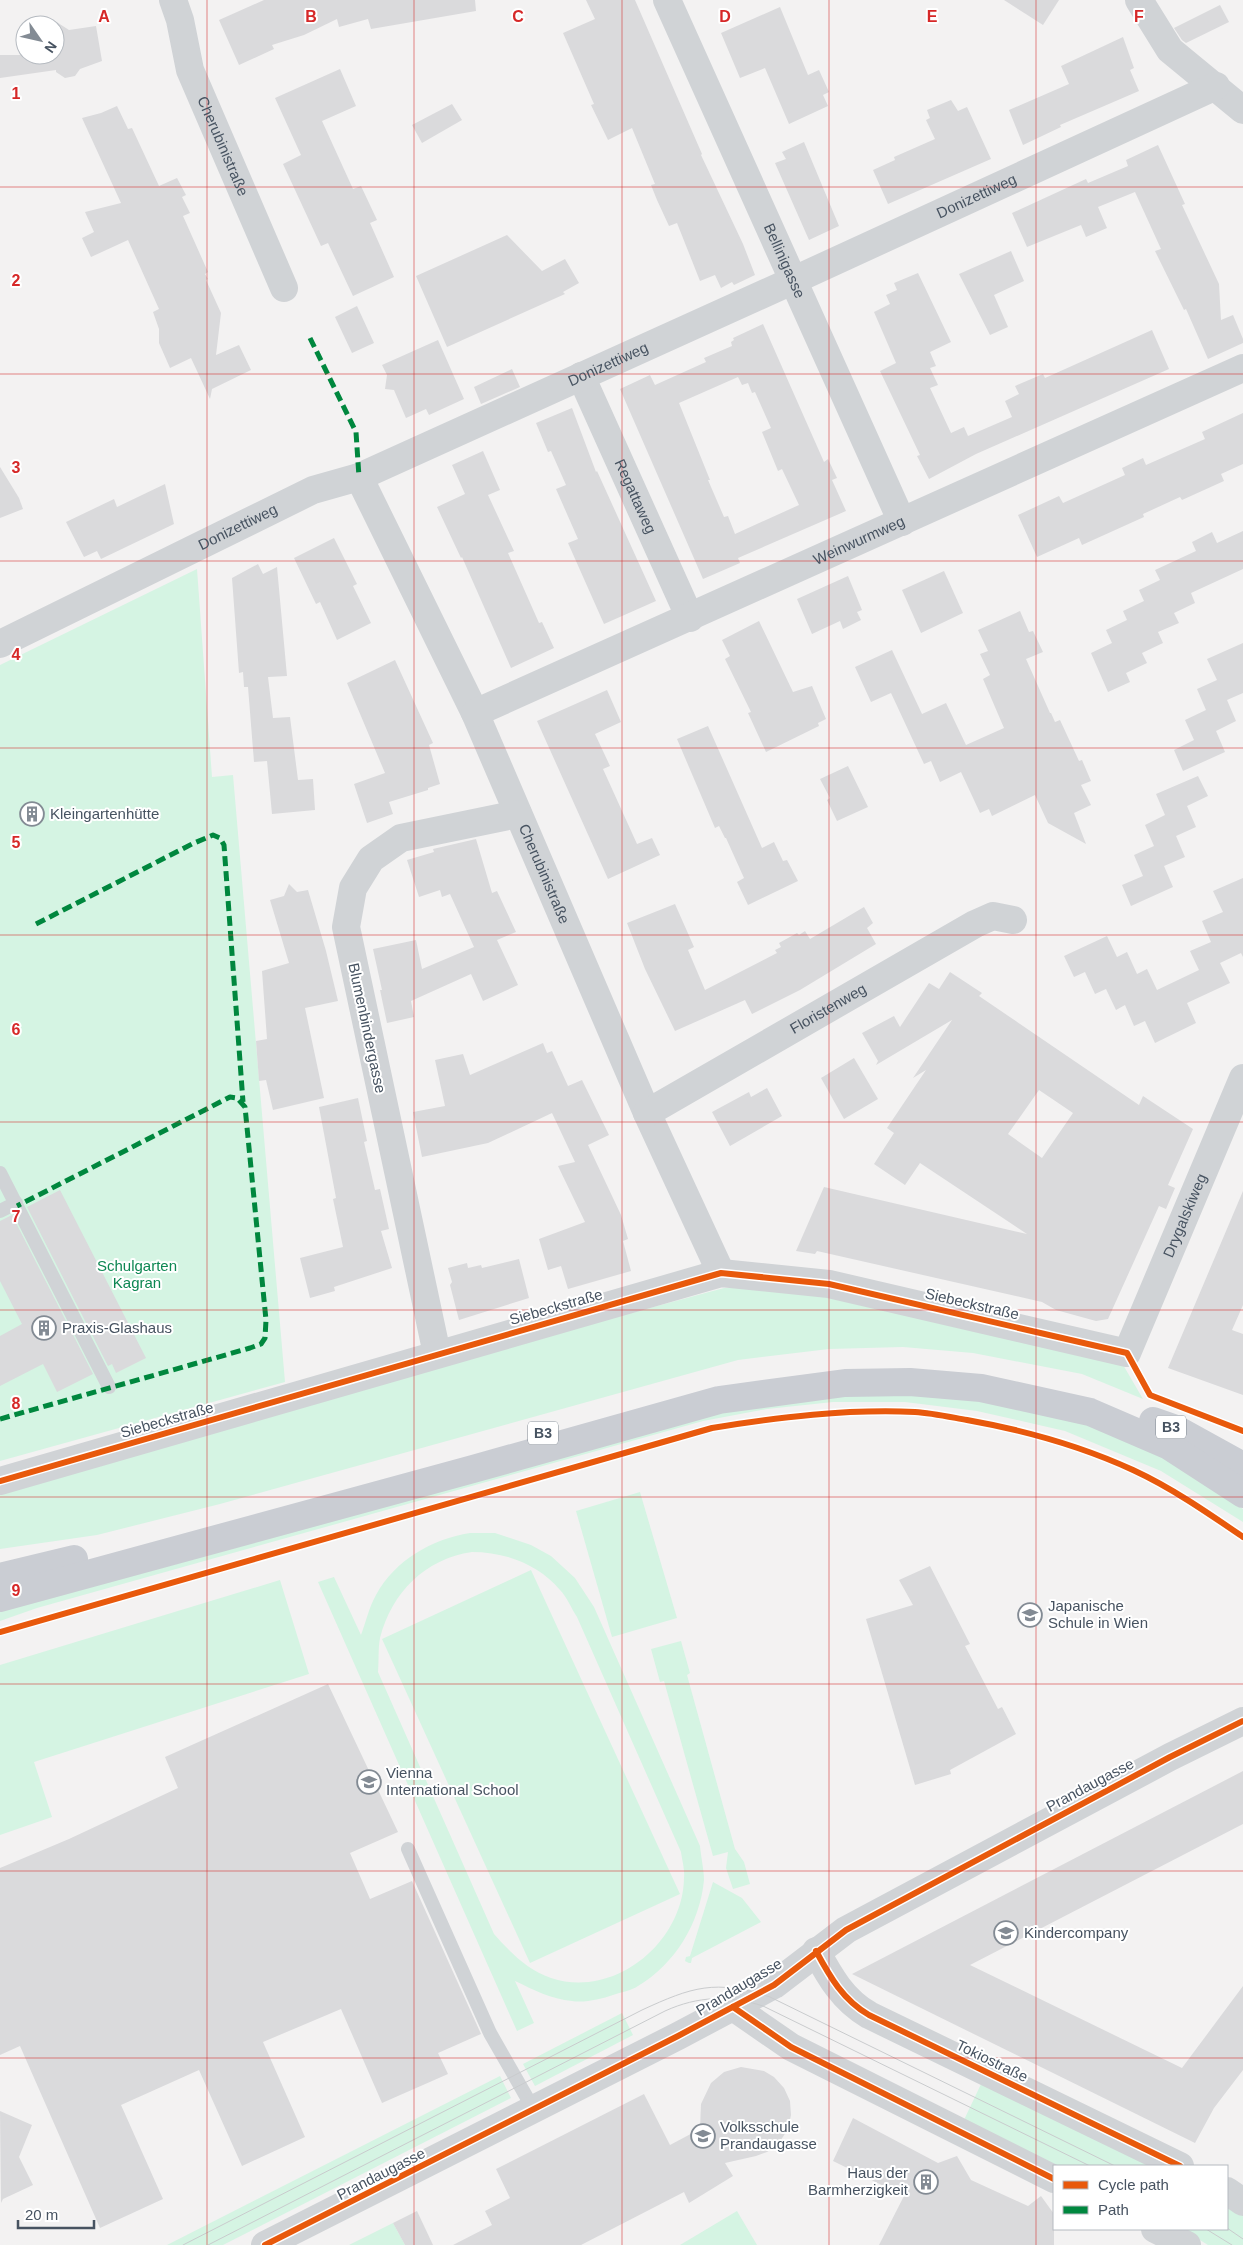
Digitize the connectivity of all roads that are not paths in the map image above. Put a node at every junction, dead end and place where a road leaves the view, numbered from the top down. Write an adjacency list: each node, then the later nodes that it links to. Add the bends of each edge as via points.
1 (173, 0): 7 (street, Cherubinistraße, via 190,70)
2 (667, 0): 6 (street, Bellinigasse)
3 (1139, 0): 4 (street, via 1170,50)
4 (1216, 86): 5 (street); 6 (street, Donizettiweg)
5 (1243, 110)
6 (792, 281): 9 (street, Donizettiweg); 11 (street, Bellinigasse)
7 (284, 288)
8 (1243, 368): 11 (street, Weinwurmweg)
9 (581, 376): 10 (street, Donizettiweg); 12 (street, Regattaweg)
10 (359, 476): 13 (street, Donizettiweg, via 313,490); 14 (street, Cherubinistraße)
11 (902, 522): 12 (street, Weinwurmweg)
12 (690, 618): 14 (street, Weinwurmweg)
13 (0, 644)
14 (475, 713): 15 (street, Cherubinistraße)
15 (518, 814): 18 (street, Cherubinistraße); 24 (street, Blumenbindergasse, via 401,838 371,859 353,888 346,926)
16 (1014, 920): 18 (street, Floristenweg, via 993,916 975,924)
17 (1243, 1078): 23 (street, Drygalskiweg)
18 (647, 1113): 22 (street, Cherubinistraße)
19 (0, 1172): 20 (lane)
20 (16, 1203): 21 (lane); 25 (lane)
21 (0, 1211)
22 (721, 1273): 23 (street, Siebeckstraße, via 829,1284); 24 (street, Siebeckstraße)
23 (1127, 1353)
24 (437, 1354): 28 (street, Siebeckstraße)
25 (109, 1387)
26 (1092, 1407): 27 (main road, B3, via 1176,1429); 29 (main road, B3, via 1169,1446); 30 (main road, B3, via 982,1374 908,1367 846,1367 713,1385 240,1519); 31 (main road, B3, via 981,1388 910,1382 845,1383 719,1400)
27 (1243, 1466)
28 (0, 1481)
29 (1243, 1494)
30 (0, 1577)
31 (0, 1598)
32 (1243, 1721): 34 (street, Prandaugasse, via 846,1930)
33 (408, 1849): 36 (lane, via 490,2033)
34 (816, 1951): 35 (street, Prandaugasse, via 774,1984); 37 (street, Tokiostraße, via 837,1987 852,2004 869,2015)
35 (733, 2007): 36 (street, Prandaugasse); 38 (street, via 791,2047)
36 (534, 2110): 43 (street, Prandaugasse)
37 (1178, 2165)
38 (1053, 2178)
39 (1228, 2192): 40 (street)
40 (1243, 2202)
41 (1157, 2230): 42 (street)
42 (1185, 2244)
43 (265, 2245)

